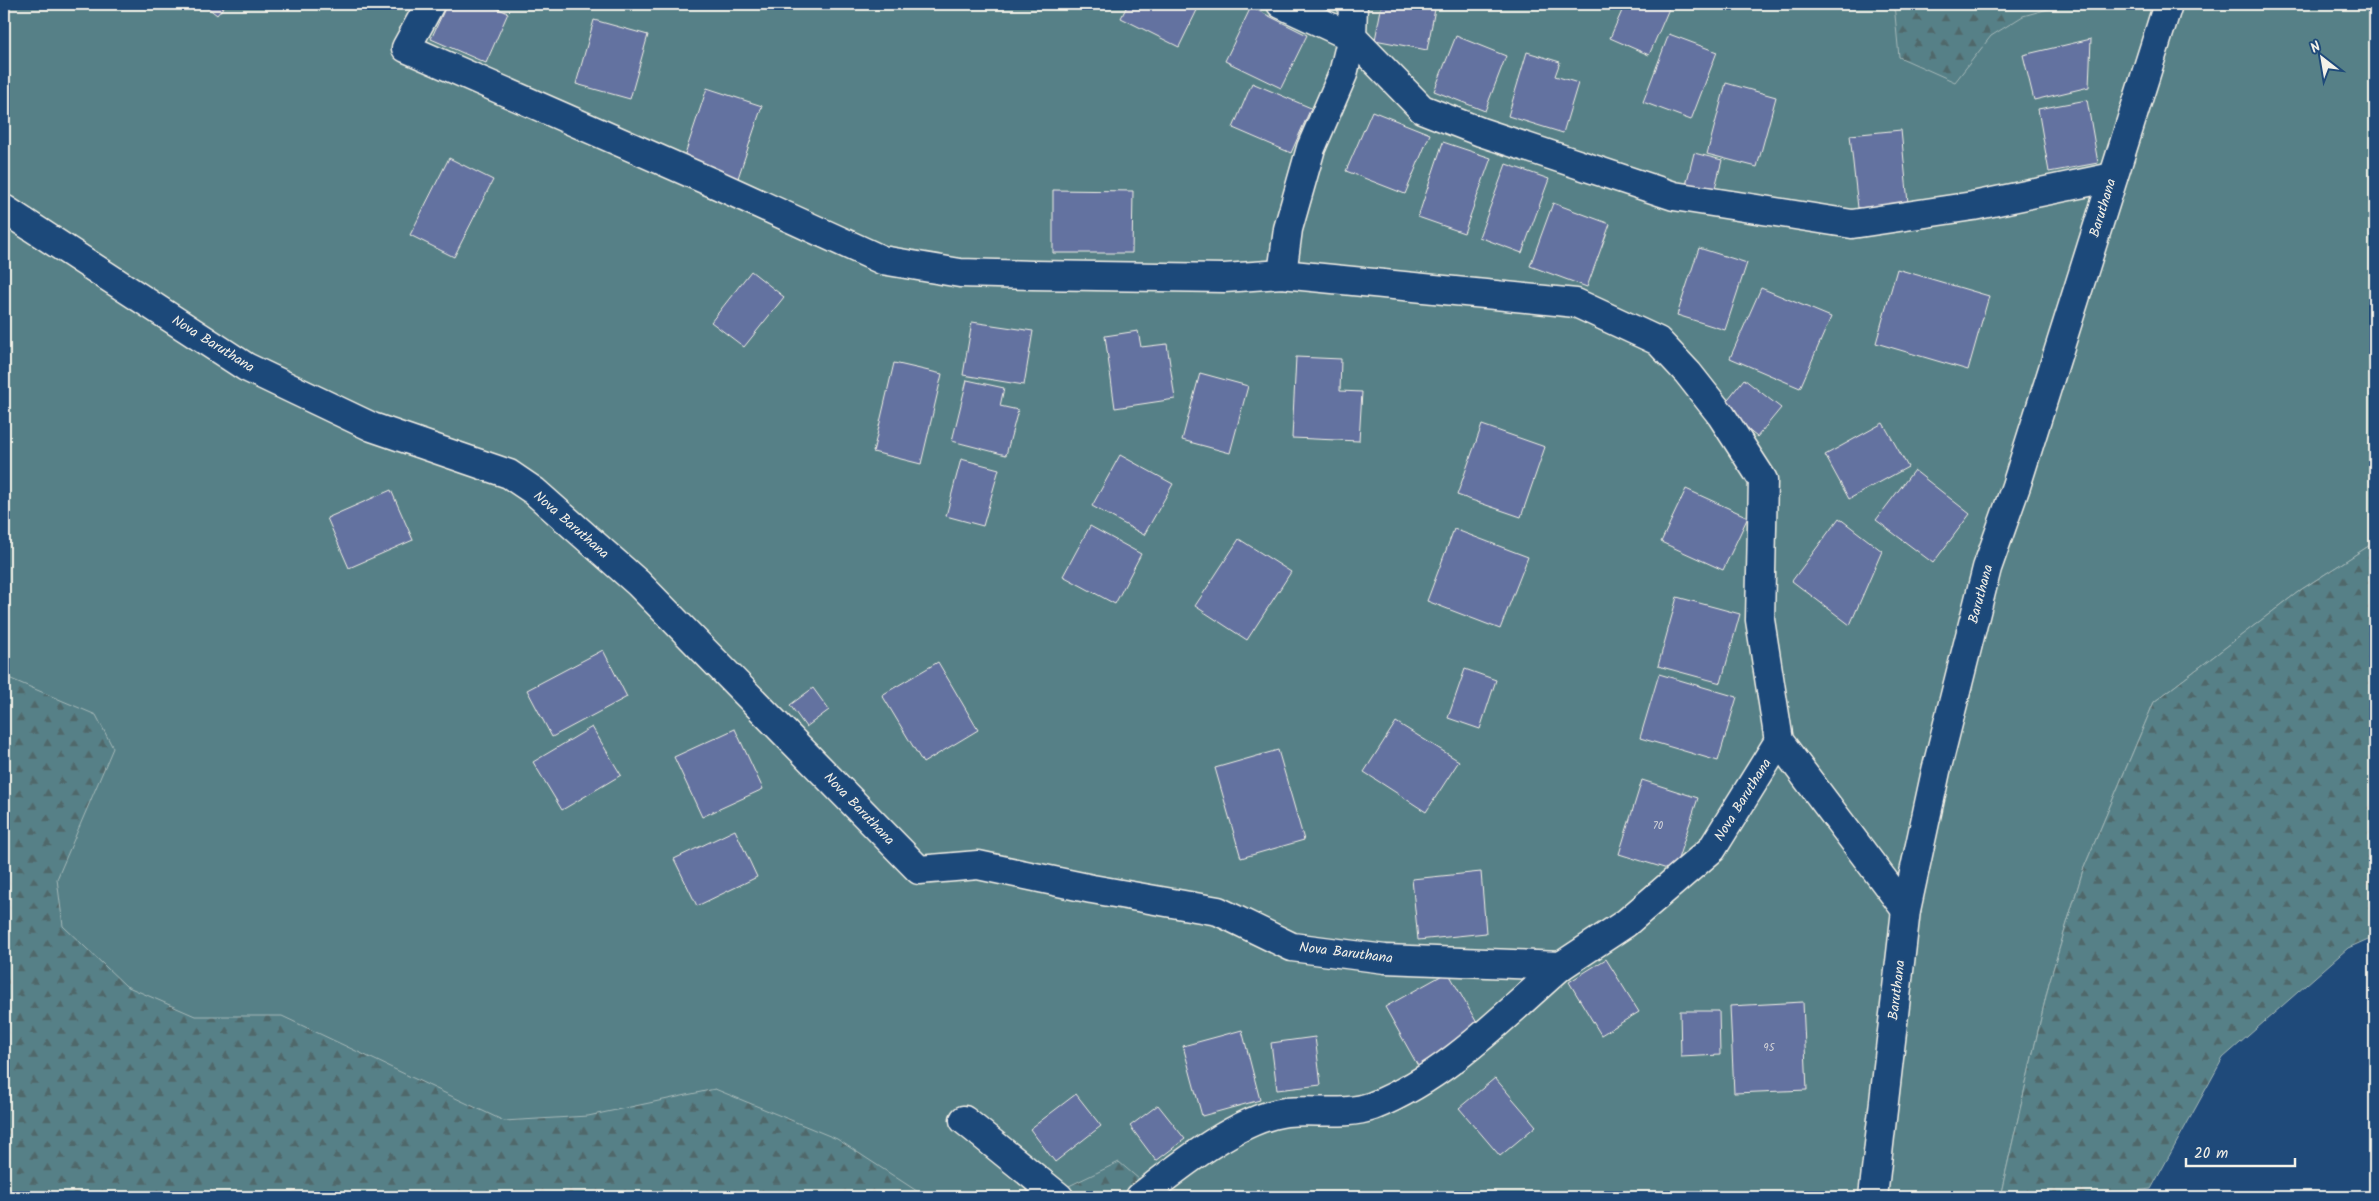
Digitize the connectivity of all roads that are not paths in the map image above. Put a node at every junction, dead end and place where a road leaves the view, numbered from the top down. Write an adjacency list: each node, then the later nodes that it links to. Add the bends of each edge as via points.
1 (430, 4): 8 (street, via 406,48 882,260 960,272 1033,275 1224,278)
2 (1281, 4): 5 (street)
3 (1353, 4): 5 (street)
4 (2167, 6): 6 (street, Baruthana)
5 (1352, 37): 6 (street, via 1422,109 1480,132 1674,196 1852,224 1973,206); 8 (street, via 1343,74 1311,148 1288,229)
6 (2113, 177): 10 (street, Baruthana, via 1987,568 1936,771)
7 (4, 209): 11 (street, Nova Baruthana, via 246,367 372,427 509,474 534,491 638,584 919,870 978,865 1218,911 1292,947 1385,959)
8 (1282, 274): 9 (street, via 1576,303 1658,341 1721,414 1763,480 1760,620)
9 (1779, 742): 10 (street); 11 (street, Nova Baruthana, via 1712,849 1626,923)
10 (1906, 910): 15 (street, Baruthana)
11 (1561, 966): 14 (street, via 1464,1052 1404,1092 1370,1107 1334,1112 1285,1112 1247,1124 1210,1146)
12 (964, 1120): 13 (street)
13 (1059, 1197)
14 (1140, 1197)
15 (1873, 1197)

